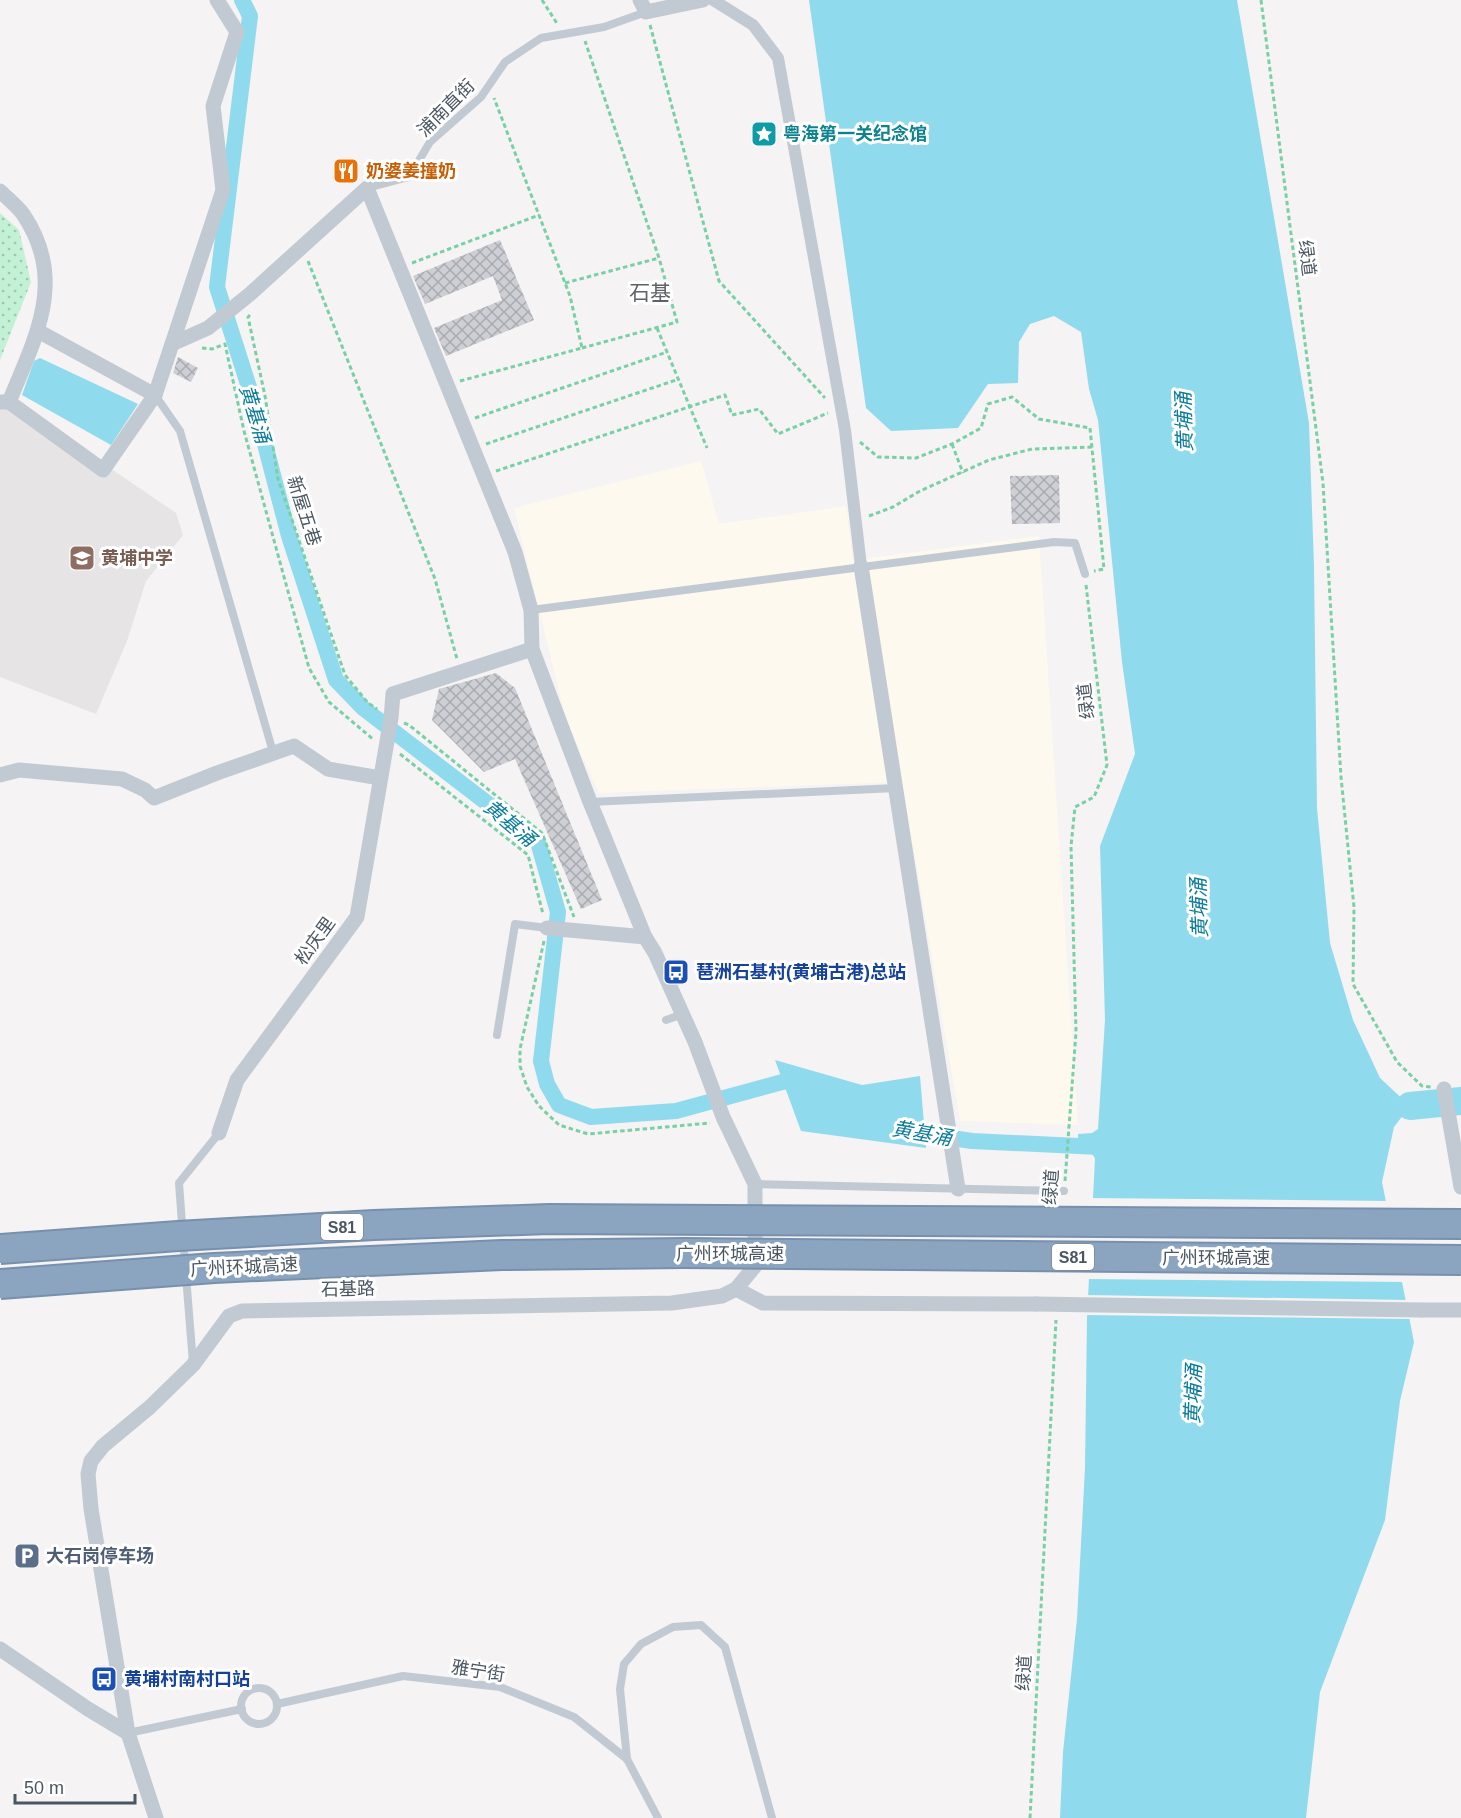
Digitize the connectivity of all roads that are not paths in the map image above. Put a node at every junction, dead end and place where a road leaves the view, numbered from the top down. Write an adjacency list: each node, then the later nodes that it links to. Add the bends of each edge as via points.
1 (217, 0): 8 (street, via 237,32 213,106 223,190)
2 (704, 0): 4 (street)
3 (712, 0): 11 (street, via 753,25 778,57 842,419)
4 (643, 6): 5 (lane, 浦南直街, via 604,27 541,38 506,62 482,97 430,142 410,177)
5 (367, 188): 8 (street, via 208,328); 13 (street, via 515,552)
6 (0, 191): 7 (street, via 22,213 39,244 46,279)
7 (38, 331): 9 (street); 10 (street)
8 (172, 344): 9 (street)
9 (155, 395): 10 (street, via 103,470); 15 (lane, via 180,430)
10 (5, 402)
11 (861, 566): 12 (lane, via 1054,542 1075,543); 13 (lane); 18 (street)
12 (1085, 574)
13 (531, 610): 14 (street)
14 (532, 649): 17 (street, 松庆里, via 393,694); 19 (street)
15 (273, 752): 16 (street, via 154,798 122,779 19,770); 17 (street, via 294,746 327,769)
16 (0, 776)
17 (380, 778): 26 (street, 松庆里, via 357,917 237,1080)
18 (896, 788): 19 (lane); 29 (street)
19 (590, 802): 21 (street)
20 (547, 928): 21 (street); 24 (lane, via 515,924)
21 (645, 937): 22 (street)
22 (683, 1014): 23 (lane); 27 (street, via 723,1117)
23 (666, 1020)
24 (497, 1035)
25 (1445, 1092): 28 (street)
26 (219, 1133): 37 (lane, via 178,1183)
27 (755, 1184): 29 (lane); 35 (street, via 754,1266)
28 (1461, 1187)
29 (958, 1189): 30 (lane)
30 (1064, 1191)
31 (1461, 1224): 32 (highway, 广州环城高速 / S81, bridge, via 549,1219 201,1234)
32 (0, 1249)
33 (1461, 1260): 34 (highway, 广州环城高速 / S81, bridge, via 502,1255 214,1268)
34 (0, 1284)
35 (736, 1289): 36 (street, bridge, via 763,1303); 37 (street, 石基路, via 717,1298 672,1303 242,1311 229,1316)
36 (1461, 1310)
37 (194, 1365): 41 (street, 石基路, via 103,1446 91,1461 88,1474)
38 (0, 1649): 41 (street)
39 (277, 1704): 40 (lane, via 272,1718 257,1724 247,1720); 40 (lane, via 266,1689 252,1690 242,1699); 42 (lane, 雅宁街, via 403,1676 500,1688 574,1717)
40 (242, 1709): 41 (lane)
41 (128, 1733): 43 (street, 石基路)
42 (627, 1759): 44 (lane, 雅宁街); 45 (lane, via 620,1689 624,1664 641,1644 673,1627 701,1625 725,1647)
43 (156, 1818)
44 (658, 1818)
45 (772, 1818)

